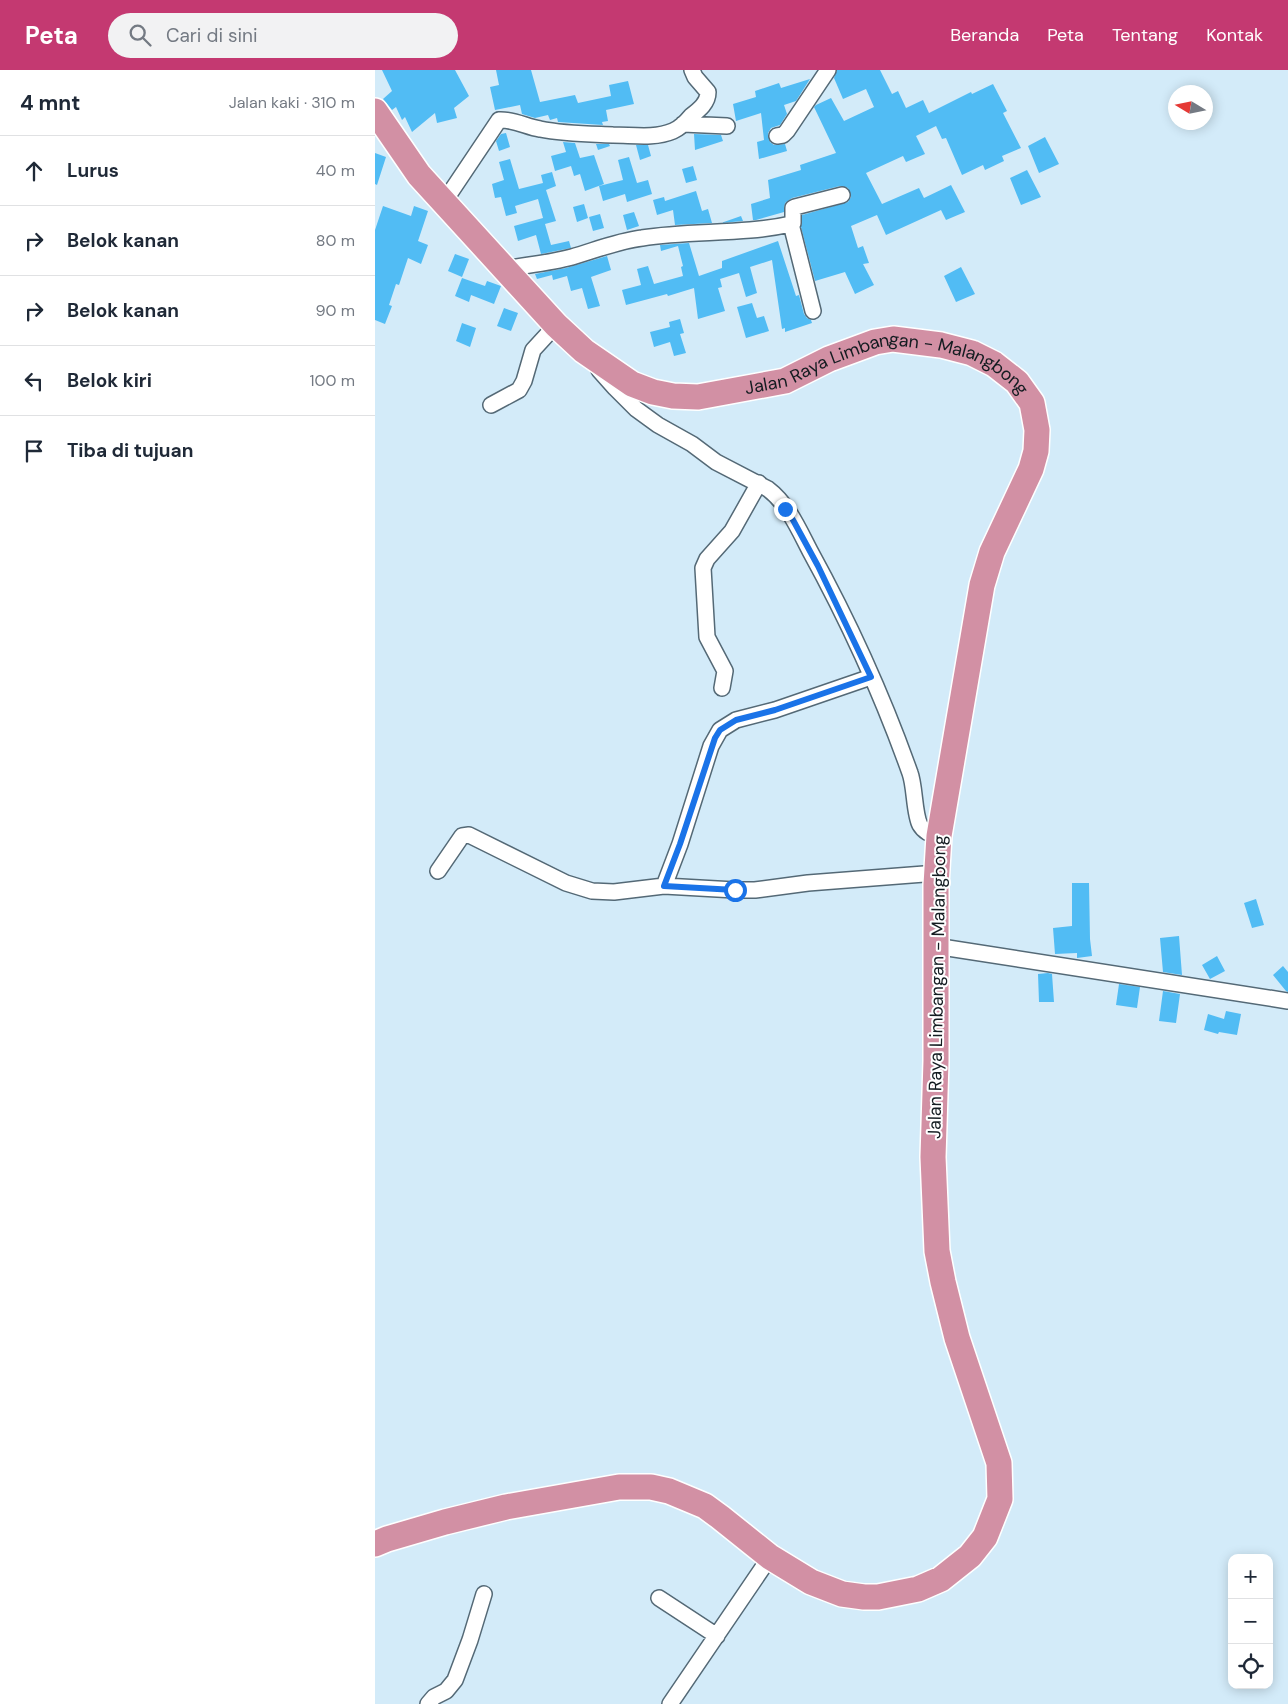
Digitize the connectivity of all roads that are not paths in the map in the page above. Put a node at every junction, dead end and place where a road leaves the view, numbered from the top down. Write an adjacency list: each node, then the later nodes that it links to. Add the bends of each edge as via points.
1 (692, 70): 4 (street, via 706,88 708,97)
2 (828, 70): 6 (street, via 787,131)
3 (375, 110): 8 (highway, Jalan Raya Limbangan - Malangbong, via 419,175)
4 (683, 124): 5 (street); 8 (street, via 675,130 651,136 584,134 538,129 499,120)
5 (727, 126)
6 (777, 136)
7 (841, 195): 9 (street, via 793,208)
8 (444, 202): 10 (highway, Jalan Raya Limbangan - Malangbong)
9 (791, 224): 10 (street, via 776,228 641,238 571,257); 11 (street)
10 (504, 269): 12 (highway, Jalan Raya Limbangan - Malangbong)
11 (813, 311)
12 (555, 325): 13 (highway, Jalan Raya Limbangan - Malangbong); 14 (street, via 533,350 519,390)
13 (584, 351): 15 (street, via 636,409 716,462); 18 (highway, Jalan Raya Limbangan - Malangbong, via 632,384 673,396 698,397 785,381 829,359 875,342 893,339 972,353 994,364 1017,382 1032,403 1037,430 1036,451 1031,469 992,552 982,585)
14 (491, 405)
15 (759, 483): 16 (street, via 774,493 793,520); 17 (street, via 732,531 703,568 707,637 725,671)
16 (871, 677): 18 (street, via 911,776 919,822 927,832); 21 (street, via 736,720 720,730 711,746)
17 (722, 688)
18 (939, 836): 20 (highway, Jalan Raya Limbangan - Malangbong)
19 (438, 871): 21 (street, via 462,836 469,835 578,888 614,892)
20 (937, 873): 21 (street, via 808,882 755,890); 22 (highway, Jalan Raya Limbangan - Malangbong)
21 (664, 886)
22 (935, 946): 23 (street); 25 (highway, Jalan Raya Limbangan - Malangbong, via 933,1157 937,1251 957,1338 999,1463 1000,1499 985,1537 970,1556 941,1579 918,1589 878,1597 842,1594 811,1582)
23 (1288, 1001)
24 (375, 1544): 25 (highway, Jalan Raya Limbangan - Malangbong, via 506,1507 634,1486 669,1491 705,1506)
25 (770, 1557): 28 (street)
26 (484, 1594): 29 (street, via 455,1680)
27 (659, 1598): 28 (street)
28 (717, 1636): 30 (street)
29 (428, 1704)
30 (670, 1704)

